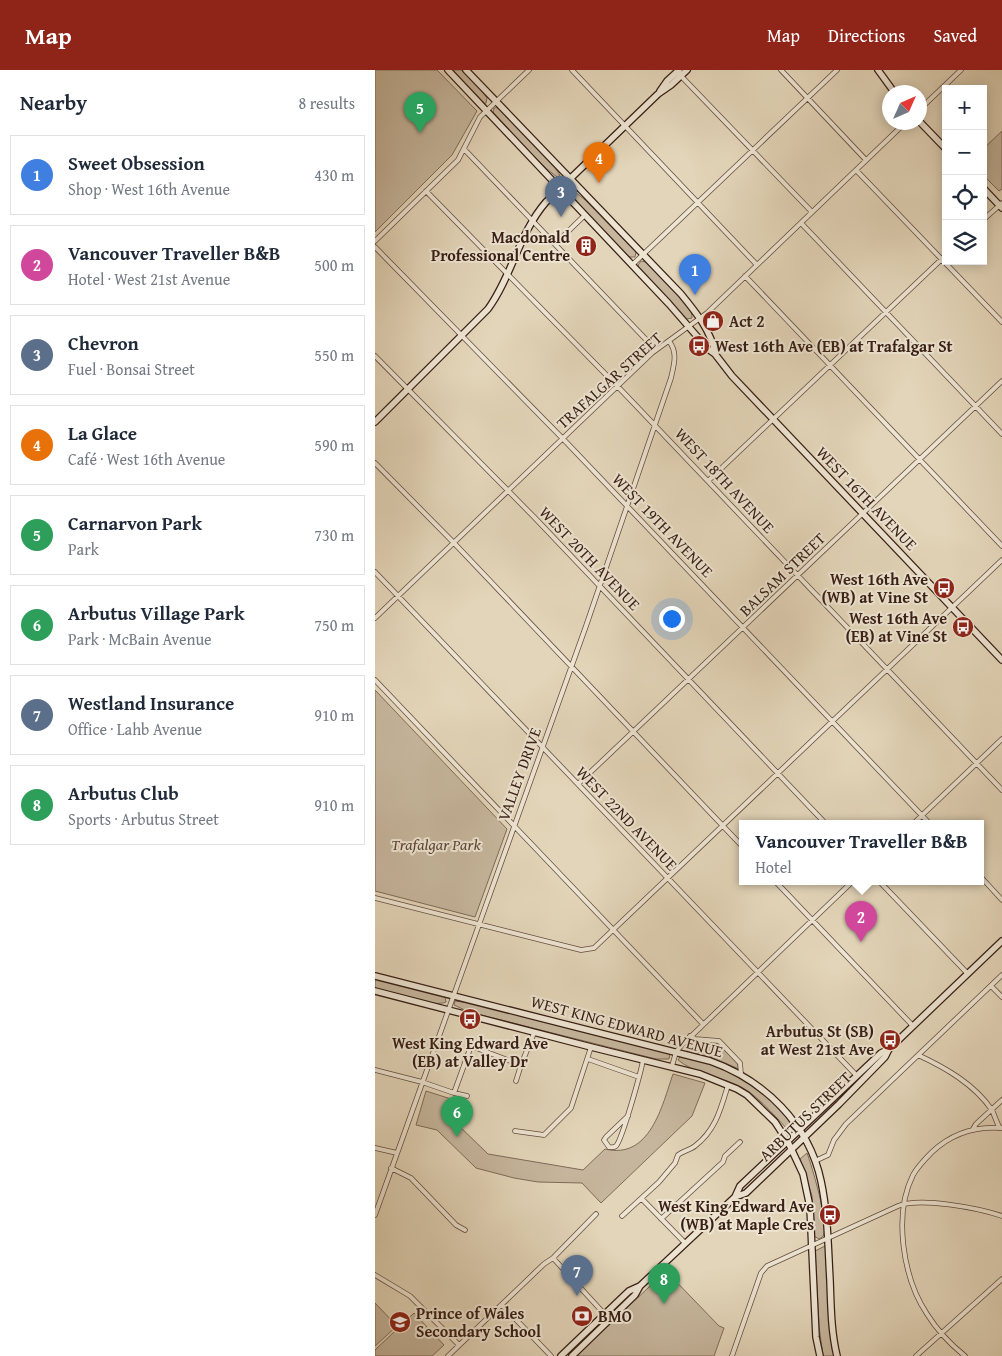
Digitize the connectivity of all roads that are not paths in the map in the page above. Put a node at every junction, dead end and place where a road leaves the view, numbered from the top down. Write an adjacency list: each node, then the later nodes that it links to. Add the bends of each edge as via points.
1 (448, 70): 15 (main road, WEST 16TH AVENUE)
2 (466, 70): 13 (main road, WEST 16TH AVENUE)
3 (529, 70): 13 (street)
4 (572, 70): 16 (street)
5 (687, 70): 10 (main road)
6 (781, 70): 12 (street)
7 (837, 70): 12 (street)
8 (878, 70): 11 (main road)
9 (961, 70): 14 (street)
10 (678, 72): 16 (main road); 21 (street)
11 (889, 85)
12 (807, 98): 21 (street); 22 (street)
13 (496, 101): 15 (street); 24 (main road, WEST 16TH AVENUE)
14 (927, 102)
15 (486, 111): 20 (street); 25 (main road, WEST 16TH AVENUE)
16 (625, 126): 24 (main road); 28 (street)
17 (927, 129): 19 (main road)
18 (898, 130): 22 (street, TRAFALGAR STREET)
19 (942, 144)
20 (465, 148): 26 (street, via 458,160); 33 (street)
21 (753, 150): 28 (street); 30 (street)
22 (866, 160): 23 (street, TRAFALGAR STREET)
23 (856, 170): 30 (street, TRAFALGAR STREET); 39 (street)
24 (570, 178): 25 (main road); 38 (main road, WEST 16TH AVENUE)
25 (559, 188): 31 (main road, WEST 16TH AVENUE); 33 (main road)
26 (426, 192): 35 (street); 43 (street, WEST 18TH AVENUE)
27 (987, 192): 29 (main road)
28 (698, 202): 38 (street); 41 (street)
29 (1001, 205): 32 (street)
30 (812, 212): 34 (street, TRAFALGAR STREET)
31 (585, 215): 36 (street); 40 (main road, WEST 16TH AVENUE)
32 (987, 217)
33 (533, 219): 36 (street); 43 (main road)
34 (801, 223): 41 (street, TRAFALGAR STREET); 45 (street)
35 (375, 241)
36 (556, 243): 51 (street)
37 (375, 248): 49 (street, WEST 19TH AVENUE)
38 (643, 254): 40 (street); 46 (main road, WEST 16TH AVENUE, via 681,294)
39 (942, 259): 45 (street)
40 (632, 265): 48 (main road, WEST 16TH AVENUE)
41 (757, 265): 44 (street, TRAFALGAR STREET)
42 (948, 265): 47 (street)
43 (508, 275): 49 (main road, via 488,309); 56 (street, WEST 18TH AVENUE)
44 (745, 276): 46 (street, TRAFALGAR STREET); 54 (street)
45 (886, 312): 54 (street); 58 (street)
46 (699, 319): 48 (street, TRAFALGAR STREET); 52 (main road, WEST 16TH AVENUE, via 714,345)
47 (1002, 322)
48 (689, 326): 50 (street, TRAFALGAR STREET); 52 (main road, WEST 16TH AVENUE)
49 (462, 336): 57 (main road); 63 (street, WEST 19TH AVENUE)
50 (669, 341): 51 (street, TRAFALGAR STREET); 61 (street, VALLEY DRIVE, via 674,348 675,361)
51 (656, 350): 56 (street, TRAFALGAR STREET)
52 (715, 354): 59 (main road, WEST 16TH AVENUE)
53 (375, 356): 57 (street, WEST 20TH AVENUE)
54 (830, 365): 59 (street); 64 (street)
55 (1002, 381): 58 (street, BALSAM STREET)
56 (618, 386): 61 (street, WEST 18TH AVENUE); 63 (street, TRAFALGAR STREET)
57 (408, 389): 60 (main road); 67 (street, WEST 20TH AVENUE)
58 (975, 406): 62 (street); 64 (street, BALSAM STREET)
59 (773, 419): 66 (street); 69 (main road, WEST 16TH AVENUE)
60 (375, 422)
61 (654, 424): 66 (street, WEST 18TH AVENUE); 68 (street, VALLEY DRIVE)
62 (1002, 434)
63 (563, 439): 67 (street, TRAFALGAR STREET); 68 (street, WEST 19TH AVENUE)
64 (920, 459): 69 (street, BALSAM STREET); 71 (street)
65 (375, 463): 70 (street)
66 (708, 481): 74 (street, WEST 18TH AVENUE)
67 (508, 491): 70 (street, TRAFALGAR STREET); 75 (street, WEST 20TH AVENUE)
68 (627, 506): 75 (street, VALLEY DRIVE); 79 (street, WEST 19TH AVENUE)
69 (863, 513): 74 (street, BALSAM STREET); 77 (main road, WEST 16TH AVENUE)
70 (454, 544): 76 (street, TRAFALGAR STREET); 81 (street)
71 (1002, 546)
72 (1002, 560): 77 (street)
73 (375, 572): 76 (street, WEST 22ND AVENUE)
74 (798, 576): 79 (street, BALSAM STREET); 82 (street, WEST 18TH AVENUE)
75 (599, 586): 81 (street, VALLEY DRIVE); 84 (street, WEST 20TH AVENUE)
76 (399, 595): 78 (street, TRAFALGAR STREET); 88 (street, WEST 22ND AVENUE)
77 (952, 607): 80 (main road, WEST 16TH AVENUE); 82 (street)
78 (375, 618)
79 (743, 628): 84 (street, BALSAM STREET); 85 (street, WEST 19TH AVENUE)
80 (1002, 660)
81 (571, 667): 86 (street); 88 (street, VALLEY DRIVE)
82 (887, 669): 85 (street); 89 (street, WEST 18TH AVENUE)
83 (375, 680): 97 (street)
84 (689, 680): 86 (street, BALSAM STREET); 90 (street, WEST 20TH AVENUE)
85 (832, 721): 90 (street); 93 (street, WEST 19TH AVENUE)
86 (634, 732): 91 (street, BALSAM STREET); 98 (street)
87 (1002, 739): 89 (street)
88 (542, 746): 91 (street, WEST 22ND AVENUE); 97 (street, VALLEY DRIVE)
89 (976, 763): 92 (street, WEST 18TH AVENUE); 93 (street)
90 (777, 774): 94 (street, WEST 20TH AVENUE); 98 (street)
91 (579, 784): 100 (street, WEST 22ND AVENUE)
92 (1002, 790)
93 (922, 816): 95 (street); 96 (street, WEST 19TH AVENUE)
94 (822, 820)
95 (917, 820)
96 (926, 820)
97 (514, 826): 108 (street, VALLEY DRIVE); 109 (street)
98 (723, 826): 99 (street); 100 (street)
99 (739, 843)
100 (668, 878): 109 (street); 111 (street, WEST 22ND AVENUE)
101 (984, 880): 106 (street)
102 (779, 885): 107 (street)
103 (849, 885): 107 (street)
104 (883, 885): 112 (street)
105 (375, 898): 108 (street)
106 (1002, 900)
107 (812, 920): 111 (street); 121 (street)
108 (479, 924): 109 (street, via 586,950 594,948); 117 (street, VALLEY DRIVE)
109 (613, 930): 120 (street)
110 (1002, 941): 112 (main road, ARBUTUS STREET)
111 (757, 972): 120 (street); 134 (street, WEST 22ND AVENUE)
112 (968, 974): 121 (main road, ARBUTUS STREET)
113 (1002, 975): 115 (street)
114 (375, 976): 117 (main road, WEST KING EDWARD AVENUE)
115 (991, 986): 118 (street); 126 (street)
116 (375, 992): 119 (main road, WEST KING EDWARD AVENUE)
117 (453, 995): 119 (street, VALLEY DRIVE); 125 (main road, WEST KING EDWARD AVENUE)
118 (1002, 997)
119 (448, 1010): 122 (main road, WEST KING EDWARD AVENUE); 136 (street, VALLEY DRIVE)
120 (703, 1024): 123 (street)
121 (913, 1026): 134 (main road, ARBUTUS STREET, via 881,1053)
122 (534, 1033): 124 (main road, WEST KING EDWARD AVENUE); 129 (street)
123 (690, 1036): 125 (street); 132 (street, via 719,1041 740,1063)
124 (591, 1047): 127 (street); 128 (main road, WEST KING EDWARD AVENUE)
125 (676, 1052): 130 (street); 132 (main road, WEST KING EDWARD AVENUE, via 710,1060)
126 (918, 1055): 141 (street, via 964,1081); 153 (street, via 846,1124 828,1155)
127 (588, 1059): 133 (street); 145 (street, via 571,1108 565,1115 544,1135)
128 (643, 1060): 130 (main road, WEST KING EDWARD AVENUE); 133 (street)
129 (521, 1065): 135 (street); 138 (street, via 471,1046)
130 (672, 1066): 137 (main road, WEST KING EDWARD AVENUE)
131 (375, 1070): 136 (street)
132 (741, 1074): 146 (main road, WEST KING EDWARD AVENUE, via 778,1102)
133 (639, 1077): 142 (street)
134 (859, 1078): 146 (main road, ARBUTUS STREET); 147 (main road, ARBUTUS STREET)
135 (516, 1081)
136 (423, 1082): 138 (street); 152 (street, VALLEY DRIVE)
137 (728, 1085): 149 (main road, WEST KING EDWARD AVENUE, via 747,1095 769,1114); 156 (street, via 715,1124 695,1146 678,1155 675,1163)
138 (454, 1092): 139 (street)
139 (467, 1096)
140 (1002, 1100): 141 (street)
141 (991, 1110): 143 (street); 144 (street)
142 (628, 1116): 142 (street, via 604,1140 609,1147 617,1144)
143 (1001, 1128): 144 (street)
144 (973, 1129): 157 (street, via 946,1141 924,1160 913,1175)
145 (515, 1131)
146 (800, 1131): 147 (main road, WEST KING EDWARD AVENUE); 149 (main road, ARBUTUS STREET)
147 (804, 1138): 151 (main road, ARBUTUS STREET); 153 (main road, WEST KING EDWARD AVENUE)
148 (740, 1142): 162 (street)
149 (788, 1142): 151 (main road, WEST KING EDWARD AVENUE); 155 (main road, ARBUTUS STREET, via 739,1186)
150 (375, 1148): 152 (street)
151 (792, 1149): 155 (main road, ARBUTUS STREET, via 746,1194); 166 (main road, WEST KING EDWARD AVENUE, via 808,1194)
152 (397, 1153): 154 (street, VALLEY DRIVE)
153 (815, 1161): 164 (main road, WEST KING EDWARD AVENUE, via 824,1196)
154 (391, 1168): 159 (street, VALLEY DRIVE); 163 (street, via 408,1175 456,1225)
155 (735, 1196): 165 (main road, ARBUTUS STREET)
156 (642, 1199): 160 (street); 162 (street)
157 (905, 1204): 161 (street, via 958,1206); 164 (street); 174 (street, via 903,1246 907,1263 915,1291)
158 (596, 1214): 167 (street)
159 (375, 1215)
160 (622, 1216)
161 (1002, 1216)
162 (661, 1219): 165 (street)
163 (465, 1230)
164 (828, 1238): 166 (street); 182 (main road, WEST KING EDWARD AVENUE)
165 (685, 1244): 170 (main road, ARBUTUS STREET)
166 (811, 1246): 180 (street, via 764,1268); 181 (main road, WEST KING EDWARD AVENUE)
167 (553, 1258): 171 (street); 172 (street)
168 (375, 1275): 175 (street, via 410,1296)
169 (1002, 1279): 174 (street)
170 (641, 1286): 172 (main road, ARBUTUS STREET, via 629,1291); 173 (main road, ARBUTUS STREET)
171 (502, 1305): 175 (street); 177 (street)
172 (604, 1314): 173 (street); 178 (main road, ARBUTUS STREET)
173 (610, 1320): 179 (main road, ARBUTUS STREET)
174 (941, 1333): 183 (street); 184 (street)
175 (459, 1345): 176 (street)
176 (448, 1356)
177 (551, 1356)
178 (561, 1356)
179 (572, 1356)
180 (733, 1356)
181 (820, 1356)
182 (837, 1356)
183 (915, 1356)
184 (965, 1356)

